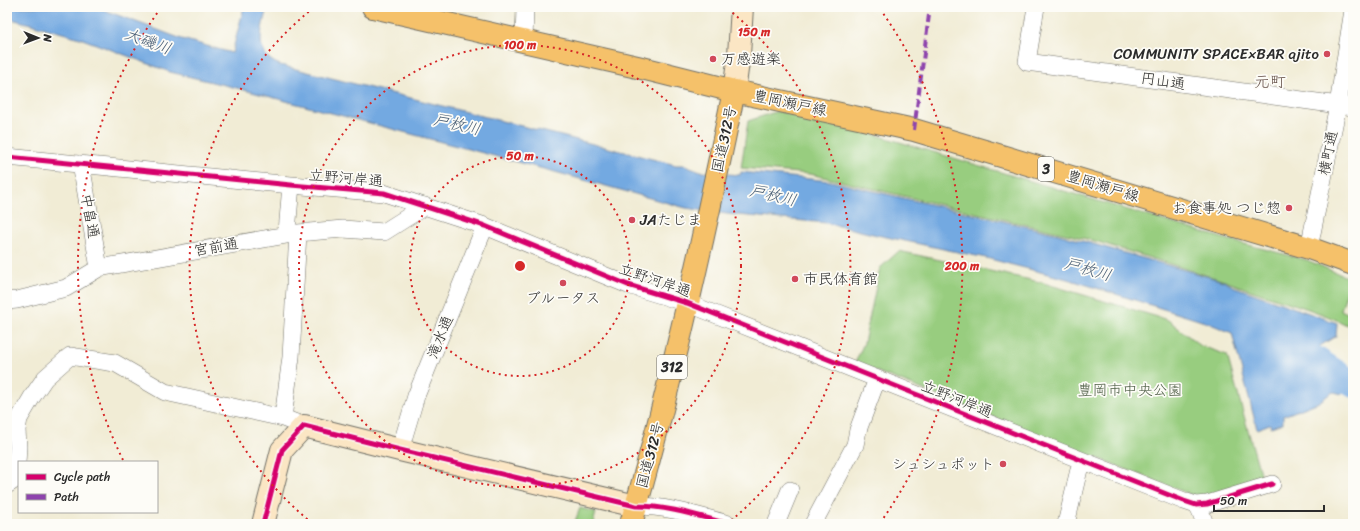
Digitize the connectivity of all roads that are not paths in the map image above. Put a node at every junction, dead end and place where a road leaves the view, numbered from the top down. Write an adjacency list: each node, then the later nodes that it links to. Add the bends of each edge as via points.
1 (373, 7): 6 (main road, 国道312号)
2 (525, 7): 6 (street)
3 (742, 7): 7 (street)
4 (1036, 7): 8 (street, 円山通, via 1027,62)
5 (1353, 10): 8 (street, 横町通)
6 (524, 42): 7 (main road, 国道312号)
7 (734, 91): 15 (main road, 豊岡瀬戸線 / 3, via 914,130); 19 (main road, 国道312号 / 312)
8 (1345, 106): 15 (street, 横町通)
9 (7, 157): 10 (street, 立野河岸通)
10 (81, 164): 11 (street, 立野河岸通); 17 (street, 中畠通)
11 (291, 186): 12 (street, 立野河岸通, via 384,192); 14 (street, via 286,232)
12 (425, 206): 13 (street, 立野河岸通); 14 (street, 宮前通, via 384,232 344,229)
13 (485, 226): 19 (street, 立野河岸通, via 628,285); 23 (street, 滝水通, via 416,396)
14 (298, 233): 17 (street, 宮前通); 21 (street, via 291,357)
15 (1309, 248): 16 (main road, 豊岡瀬戸線 / 3)
16 (1353, 264)
17 (99, 268): 18 (street, 宮前通, via 66,288)
18 (7, 301)
19 (687, 303): 20 (street, 立野河岸通); 29 (main road, 国道312号 / 312)
20 (877, 379): 24 (street, 立野河岸通); 33 (street, via 855,445)
21 (282, 418): 22 (street); 26 (street, via 165,392 115,363 70,356 46,378 19,418 16,479)
22 (304, 426): 23 (street); 30 (street, via 282,450)
23 (400, 450): 29 (street)
24 (1081, 461): 28 (street, 立野河岸通); 34 (street)
25 (1272, 484): 28 (street, 立野河岸通)
26 (7, 485)
27 (790, 490): 32 (street)
28 (1198, 505): 35 (street)
29 (633, 515): 31 (street, via 654,506)
30 (263, 524)
31 (729, 524)
32 (776, 524)
33 (813, 524)
34 (1066, 524)
35 (1205, 524)

